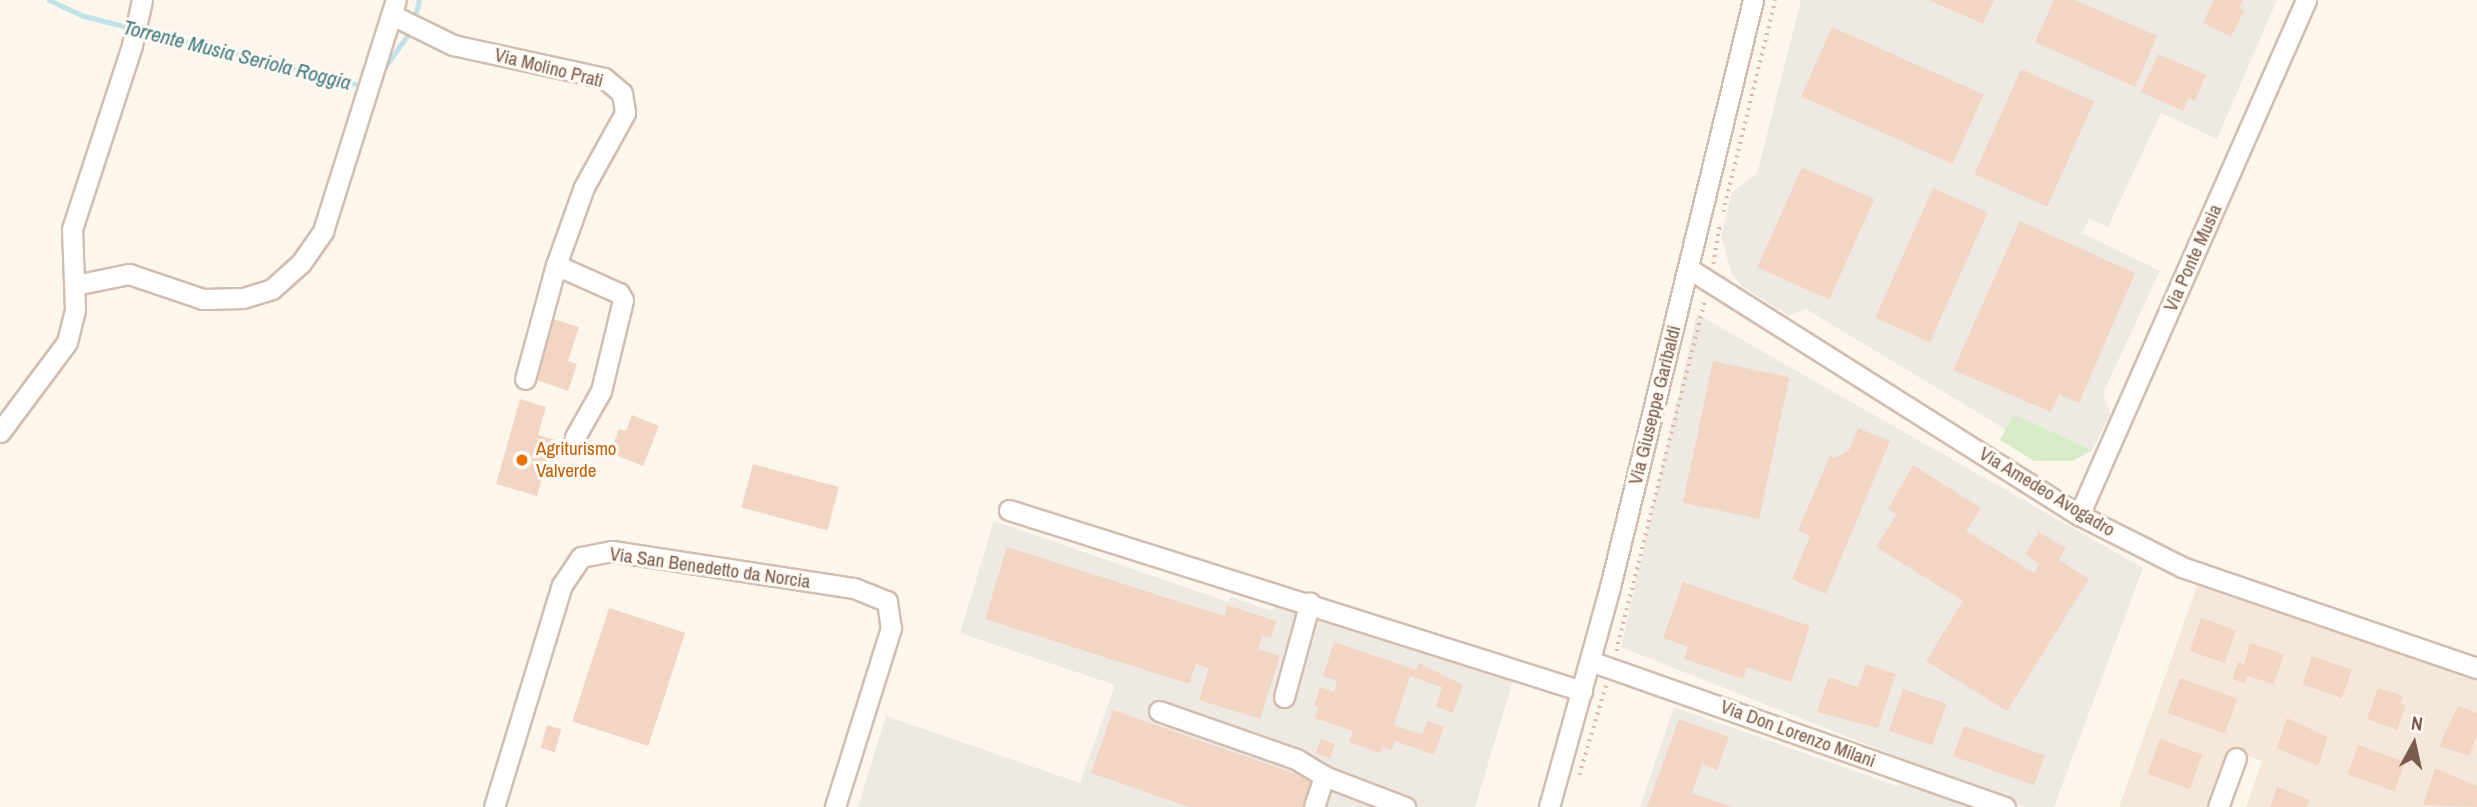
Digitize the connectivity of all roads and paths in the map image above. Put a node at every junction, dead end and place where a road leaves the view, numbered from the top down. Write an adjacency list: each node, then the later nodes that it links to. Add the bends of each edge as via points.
1 (142, 0): 9 (street, via 132,45 72,229)
2 (1753, 0): 7 (street, Via Giuseppe Garibaldi)
3 (1775, 0): 8 (path)
4 (2306, 0): 14 (street, Via Ponte Musia)
5 (395, 8): 6 (street, Via Molino Prati, via 453,45 604,78 622,93 625,113 584,187); 9 (street, via 365,88 323,231 301,263 272,289 243,298 203,299 129,274)
6 (556, 265): 10 (street, Via Molino Prati); 12 (street, via 619,293 623,300 601,391)
7 (1688, 268): 8 (street, Via Amedeo Avogadro); 16 (street, Via Giuseppe Garibaldi)
8 (1709, 281): 14 (street, Via Amedeo Avogadro); 17 (path)
9 (75, 285): 11 (street, via 67,342)
10 (525, 379)
11 (0, 432)
12 (575, 437)
13 (1009, 510): 15 (street)
14 (2080, 515): 18 (street, Via Amedeo Avogadro, via 2182,567)
15 (1310, 603): 19 (street); 20 (street)
16 (1590, 661): 17 (street, Via Don Lorenzo Milani); 19 (street, Via Giuseppe Garibaldi)
17 (1611, 668): 24 (path); 30 (street, Via Don Lorenzo Milani)
18 (2477, 668)
19 (1582, 691): 29 (street, Via Giuseppe Garibaldi)
20 (1284, 697)
21 (1159, 711): 23 (street, via 1296,759)
22 (2236, 758): 31 (street)
23 (1324, 776): 27 (street); 28 (street)
24 (1577, 782)
25 (495, 807): 26 (street, Via San Benedetto da Norcia, via 562,585 581,557 612,551 855,588 887,601 891,628)
26 (835, 807)
27 (1314, 807)
28 (1405, 807)
29 (1549, 807)
30 (2005, 807)
31 (2218, 807)

